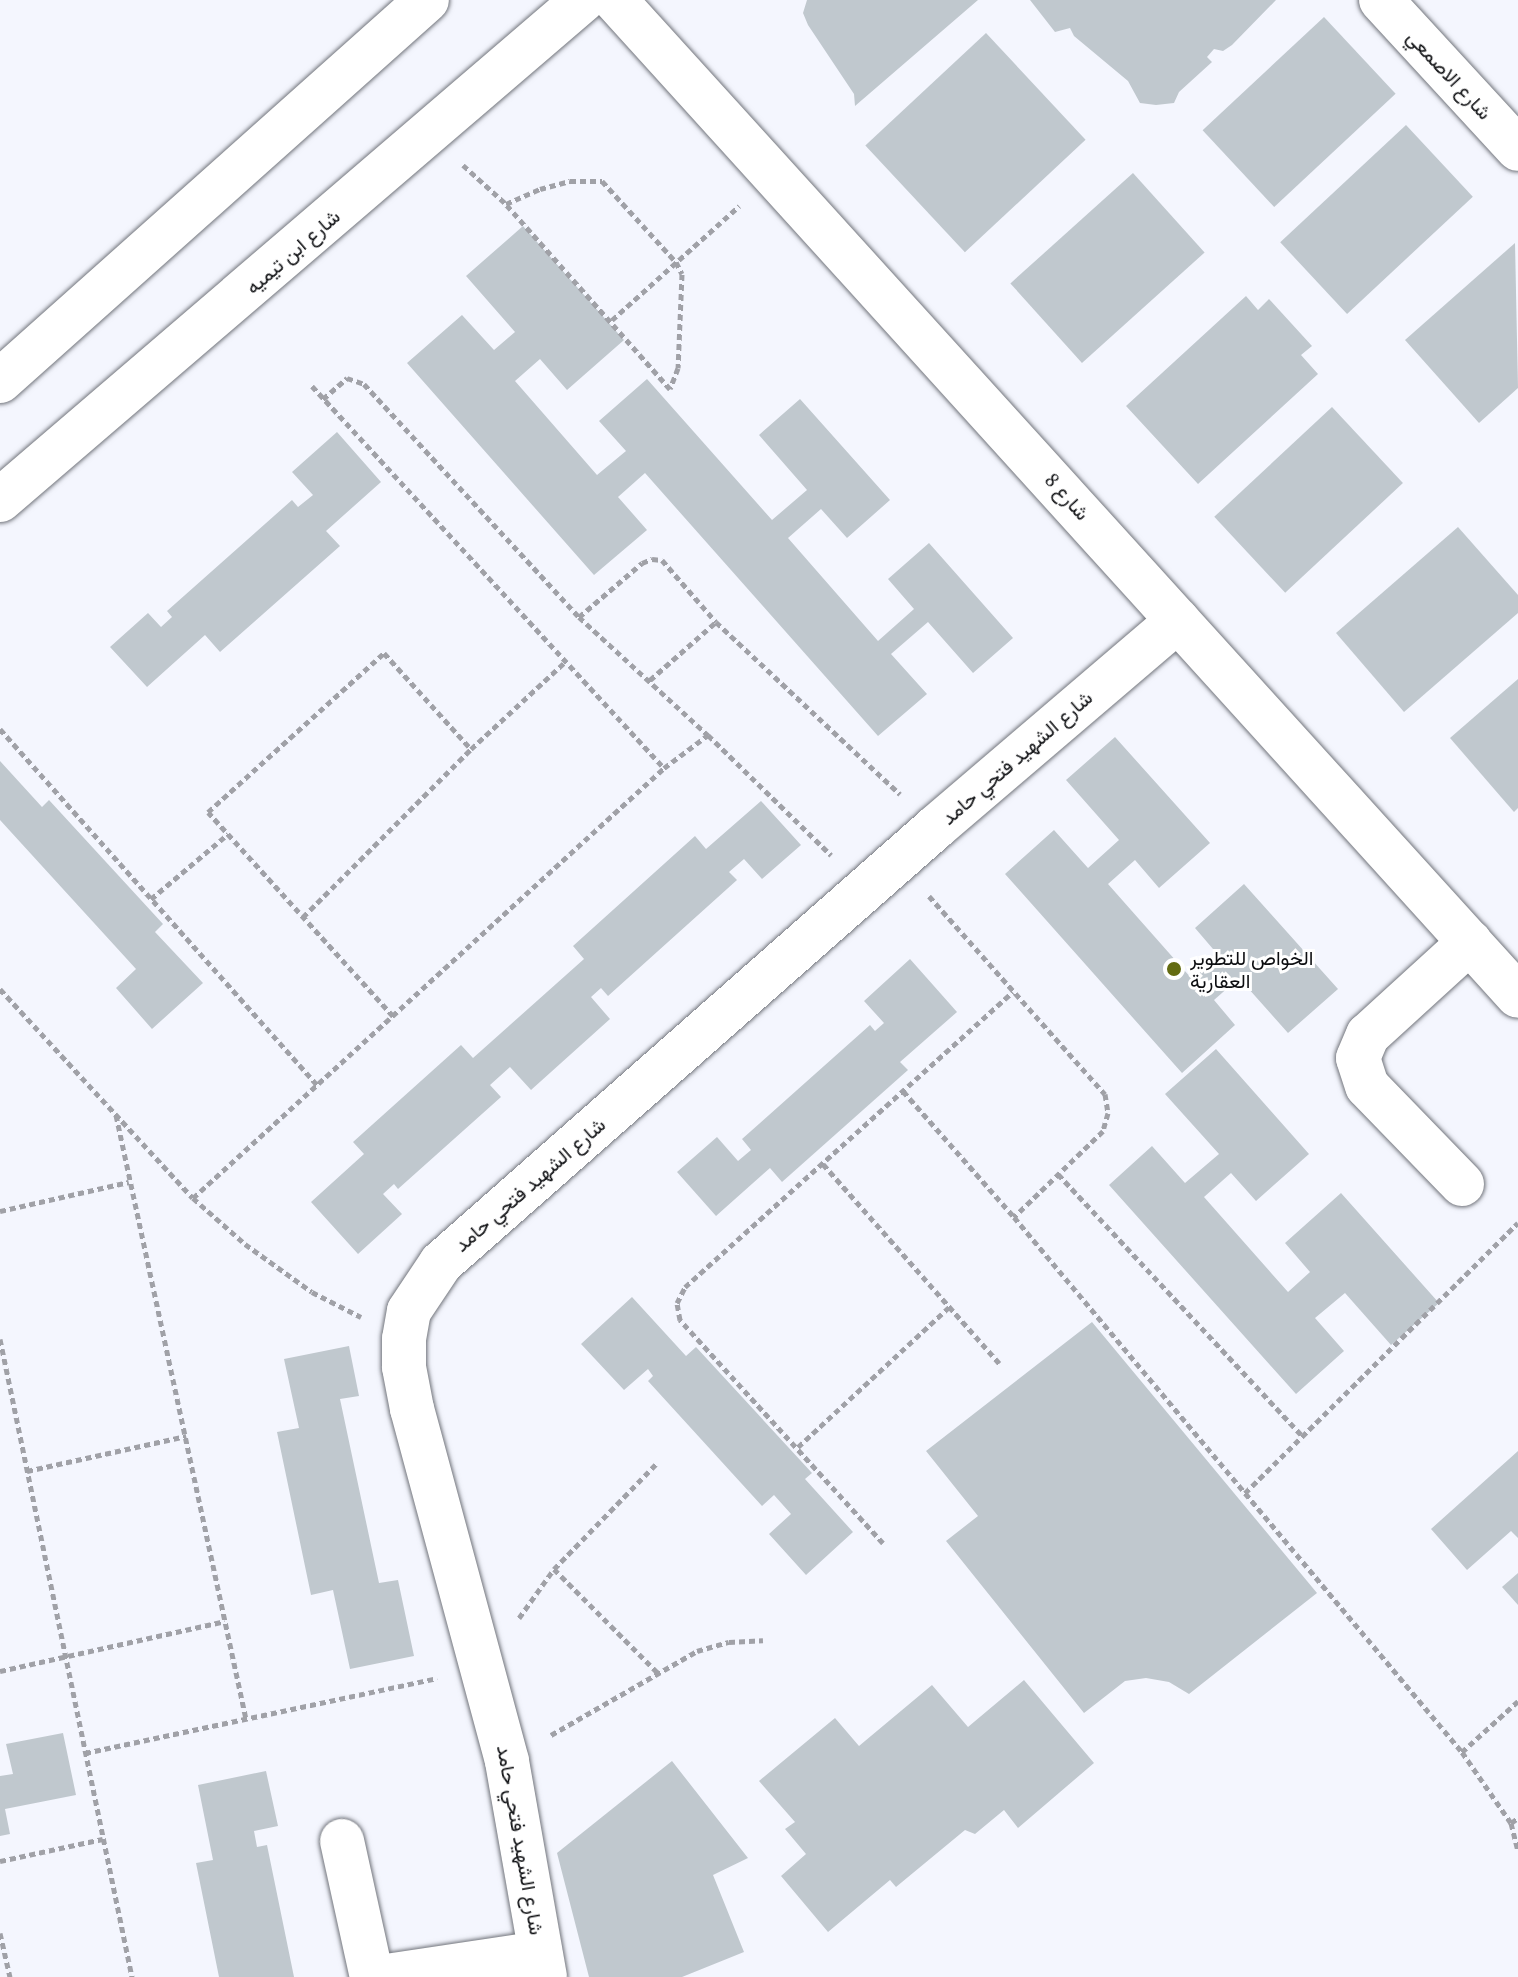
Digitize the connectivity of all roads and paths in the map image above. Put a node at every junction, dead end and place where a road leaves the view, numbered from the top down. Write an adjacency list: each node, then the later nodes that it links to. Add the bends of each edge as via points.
1 (427, 0): 11 (street)
2 (583, 0): 5 (street, شارع ابن تيميه)
3 (615, 0): 7 (street, شارع 8)
4 (1390, 3): 6 (street, شارع الاصمعي)
5 (429, 135): 8 (path); 14 (street, شارع ابن تيميه)
6 (1518, 149)
7 (776, 173): 9 (path); 16 (street, شارع 8)
8 (506, 204): 9 (path, via 570,181 602,181); 10 (path)
9 (676, 262): 10 (path); 10 (path, via 682,274 678,368 670,389)
10 (612, 320)
11 (0, 381)
12 (312, 386): 13 (path)
13 (323, 399): 15 (path, via 347,378 364,384); 18 (path)
14 (0, 500)
15 (579, 617): 17 (path, via 652,559 662,560); 19 (path)
16 (1178, 620): 24 (street, شارع الشهيد فتحي حامد); 30 (street, شارع 8)
17 (716, 622): 19 (path); 24 (path)
18 (564, 663): 22 (path); 23 (path)
19 (650, 680): 21 (path)
20 (0, 729): 28 (path)
21 (708, 735): 23 (path); 27 (path)
22 (471, 749): 25 (path, via 384,653 208,812); 29 (path)
23 (664, 768): 34 (path)
24 (936, 827): 26 (street, شارع الشهيد فتحي حامد)
25 (228, 834): 28 (path); 29 (path)
26 (900, 862): 27 (street, شارع الشهيد فتحي حامد); 32 (path)
27 (865, 890): 48 (street, شارع الشهيد فتحي حامد, via 441,1263 409,1311)
28 (151, 899): 35 (path)
29 (303, 917): 34 (path)
30 (1470, 942): 33 (street, شارع 8); 41 (street, via 1368,1035 1358,1058 1367,1086)
31 (0, 989): 37 (path)
32 (1013, 992): 36 (path); 39 (path, via 1105,1094 1108,1113 1103,1131)
33 (1518, 996)
34 (393, 1016): 35 (path)
35 (317, 1085): 42 (path)
36 (903, 1091): 38 (path); 44 (path)
37 (116, 1115): 40 (path); 42 (path)
38 (823, 1164): 46 (path); 53 (path, via 685,1287 677,1303 680,1320)
39 (1058, 1174): 44 (path); 52 (path)
40 (129, 1182): 43 (path); 51 (path)
41 (1462, 1184)
42 (193, 1198): 48 (path, via 312,1292)
43 (0, 1211)
44 (1014, 1217): 56 (path)
45 (1518, 1223): 52 (path)
46 (949, 1307): 49 (path); 53 (path)
47 (0, 1339): 50 (path)
48 (404, 1339): 62 (street, شارع الشهيد فتحي حامد, via 412,1409)
49 (999, 1363)
50 (3, 1371): 55 (path)
51 (186, 1436): 55 (path); 59 (path)
52 (1303, 1437): 56 (path)
53 (798, 1447): 57 (path)
54 (656, 1464): 58 (path)
55 (27, 1471): 61 (path)
56 (1245, 1493): 67 (path)
57 (883, 1543)
58 (554, 1569): 62 (path); 64 (path)
59 (225, 1621): 61 (path); 66 (path)
60 (763, 1640): 64 (path, via 697,1651)
61 (64, 1657): 63 (path); 68 (path)
62 (485, 1668): 66 (path); 69 (street, شارع الشهيد فتحي حامد)
63 (0, 1671)
64 (657, 1672): 69 (path)
65 (1518, 1701): 67 (path)
66 (246, 1719): 68 (path)
67 (1462, 1752): 71 (path)
68 (85, 1753): 72 (path)
69 (507, 1761): 77 (street, شارع الشهيد فتحي حامد)
70 (1518, 1818): 71 (path)
71 (1511, 1823): 74 (path)
72 (103, 1839): 75 (path); 79 (path)
73 (342, 1841): 80 (street)
74 (1518, 1851)
75 (0, 1861)
76 (0, 1933): 78 (path)
77 (543, 1965): 81 (street)
78 (10, 1977)
79 (132, 1977)
80 (372, 1977)
81 (380, 1977)

